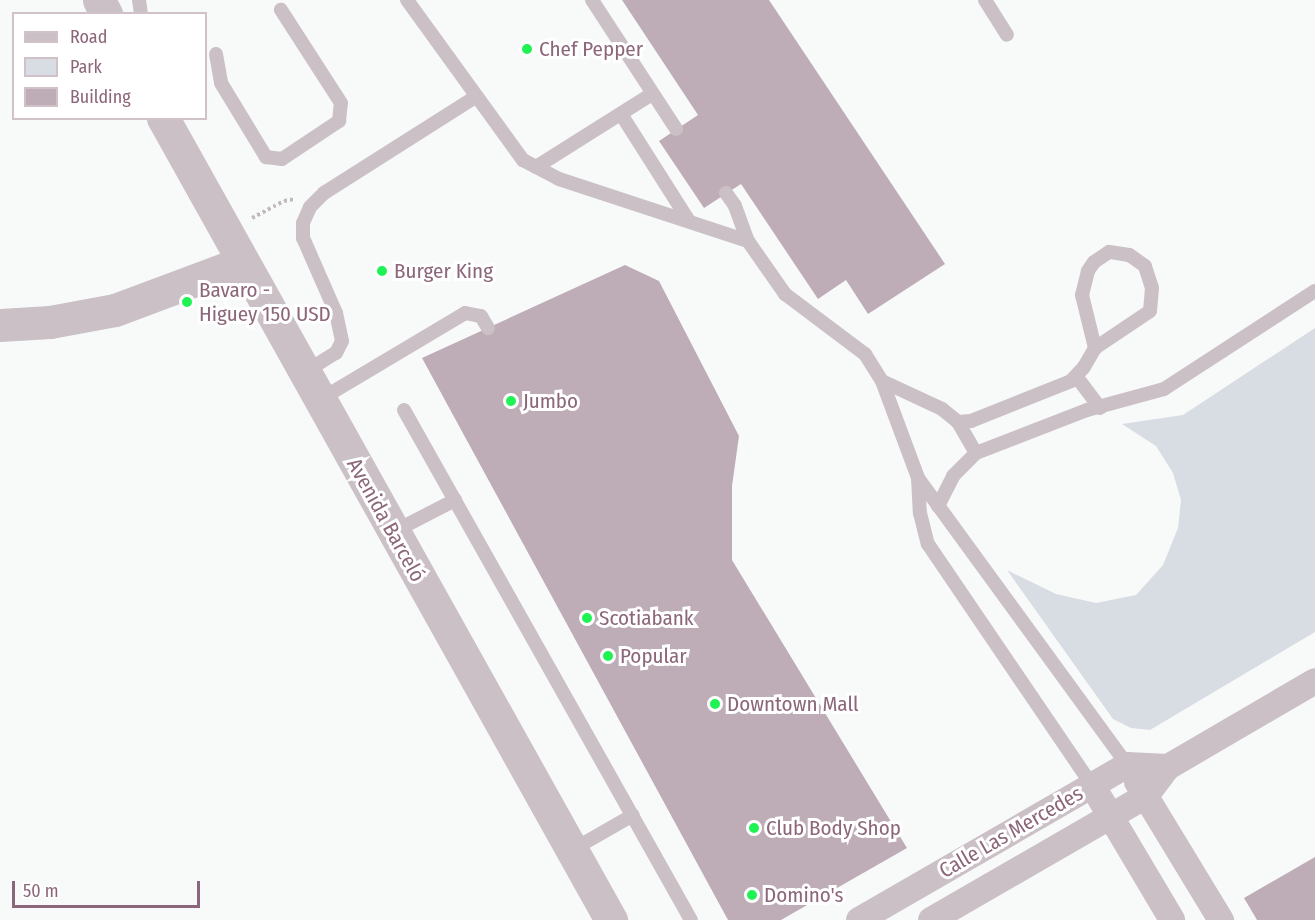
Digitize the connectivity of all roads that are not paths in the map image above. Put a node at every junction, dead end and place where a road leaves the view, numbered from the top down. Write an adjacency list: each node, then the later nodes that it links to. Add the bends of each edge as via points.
1 (407, 0): 8 (lane)
2 (592, 0): 7 (lane)
3 (985, 0): 5 (lane)
4 (281, 10): 6 (lane, via 341,103 339,121 282,159 266,157 221,83)
5 (1007, 35)
6 (216, 54)
7 (652, 94): 9 (lane); 11 (lane)
8 (475, 97): 12 (lane, via 523,160); 21 (lane, via 324,193 310,207 303,223 303,238 336,313 342,341 336,353)
9 (621, 114): 12 (lane); 14 (lane)
10 (164, 120): 16 (street, Avenida Barceló)
11 (676, 129)
12 (536, 167): 14 (lane, via 560,179)
13 (726, 193): 15 (lane)
14 (688, 221): 15 (lane)
15 (748, 241): 23 (lane, via 785,294 865,354)
16 (241, 263): 18 (street, via 115,310 50,322); 21 (street, Avenida Barceló)
17 (1315, 291): 25 (lane, via 1164,389)
18 (0, 325)
19 (488, 328): 24 (lane, via 481,316 465,313)
20 (1095, 348): 20 (lane, via 1150,311 1152,288 1145,266 1129,255 1109,252 1088,271 1082,295); 22 (lane)
21 (303, 373): 24 (street, Avenida Barceló)
22 (1076, 376): 25 (lane); 27 (lane, via 971,421)
23 (882, 381): 27 (lane, via 942,409); 29 (lane)
24 (319, 400): 32 (street, Avenida Barceló)
25 (1100, 408): 28 (lane)
26 (404, 410): 30 (lane)
27 (958, 422): 28 (lane)
28 (976, 453): 31 (lane, via 953,476)
29 (918, 478): 31 (lane); 36 (lane, via 920,513 928,544)
30 (455, 500): 32 (lane); 38 (lane)
31 (938, 506): 34 (lane)
32 (393, 532): 40 (street, Avenida Barceló)
33 (1315, 681): 35 (street, Calle Las Mercedes)
34 (1127, 765): 35 (street); 36 (street, Calle Las Mercedes); 37 (street)
35 (1168, 767): 37 (street, Calle Las Mercedes)
36 (1092, 785): 39 (street); 43 (street, Calle Las Mercedes)
37 (1146, 796): 39 (street, Calle Las Mercedes); 46 (street)
38 (633, 815): 40 (lane); 42 (lane)
39 (1110, 816): 44 (street, Calle Las Mercedes); 45 (street)
40 (572, 850): 41 (street, Avenida Barceló)
41 (611, 920)
42 (691, 920)
43 (859, 920)
44 (931, 920)
45 (1172, 920)
46 (1221, 920)

